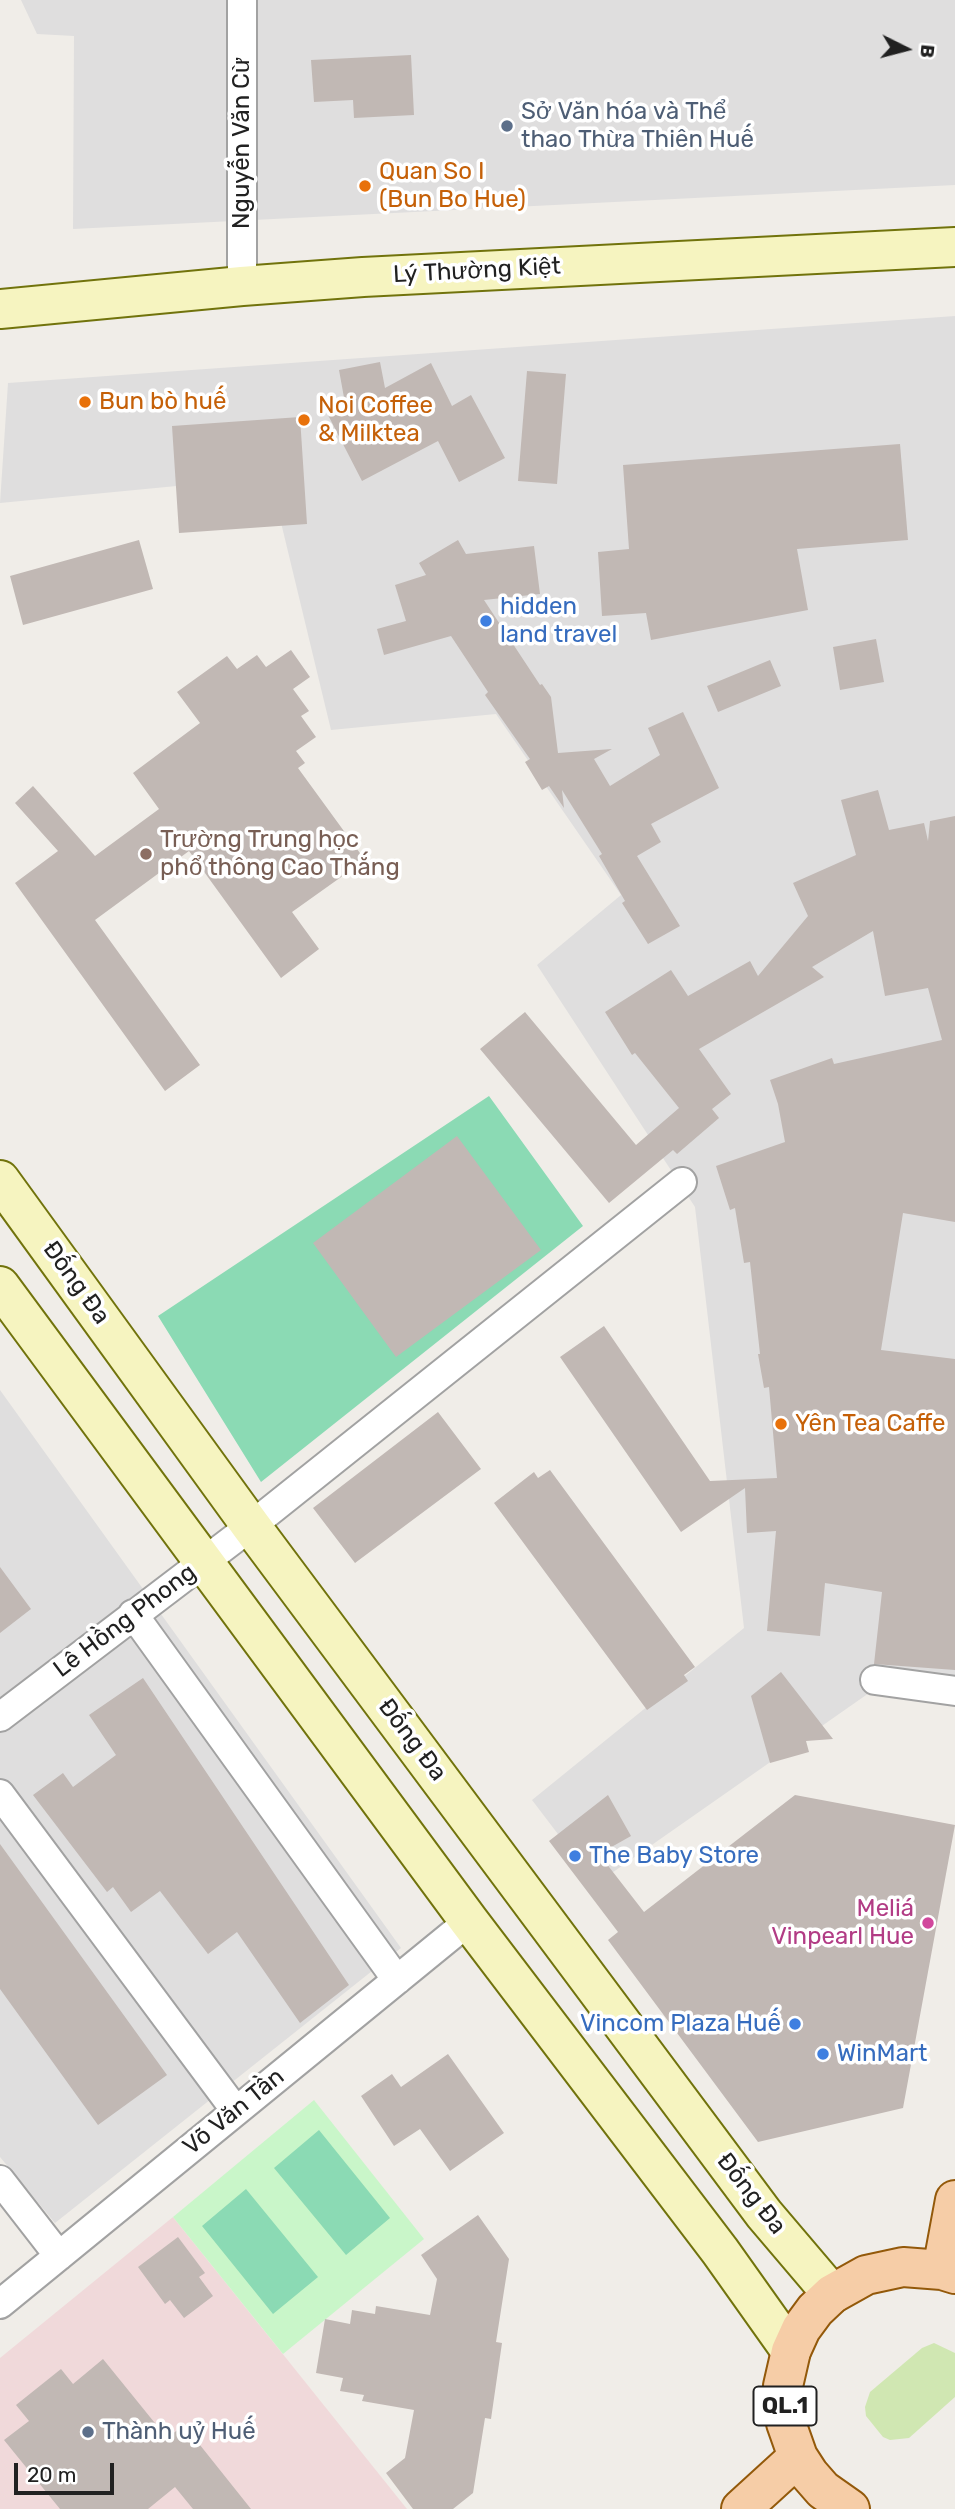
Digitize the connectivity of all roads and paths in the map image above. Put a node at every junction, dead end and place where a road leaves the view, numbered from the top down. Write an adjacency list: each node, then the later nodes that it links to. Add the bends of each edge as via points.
1 (242, 0): 3 (street, Nguyễn Văn Cừ)
2 (955, 247): 3 (street, Lý Thường Kiệt)
3 (242, 286): 4 (street, Lý Thường Kiệt)
4 (0, 309)
5 (0, 1180): 8 (street, Đống Đa)
6 (682, 1182): 8 (street, Lê Hồng Phong)
7 (0, 1286): 9 (street)
8 (251, 1525): 9 (street, Lê Hồng Phong); 22 (street, Đống Đa, via 764,2214)
9 (202, 1561): 10 (street, Lê Hồng Phong); 15 (street)
10 (133, 1614): 13 (street, Lê Hồng Phong); 16 (street)
11 (875, 1681): 12 (street)
12 (955, 1691)
13 (0, 1717)
14 (0, 1794): 17 (street)
15 (468, 1921): 16 (street, Võ Văn Tần); 24 (street)
16 (397, 1980): 17 (street, Võ Văn Tần)
17 (236, 2111): 20 (street, Võ Văn Tần)
18 (0, 2180): 20 (street)
19 (955, 2200): 21 (main road, QL.1)
20 (59, 2256): 23 (street, Võ Văn Tần)
21 (949, 2272): 22 (main road, QL.1, via 903,2267 866,2275)
22 (832, 2294): 24 (main road, QL.1, via 815,2310)
23 (0, 2304)
24 (791, 2351): 25 (main road, QL.1, via 783,2386 786,2423)
25 (798, 2457): 26 (main road, QL.1); 27 (main road, QL.1)
26 (840, 2507)
27 (741, 2509)

